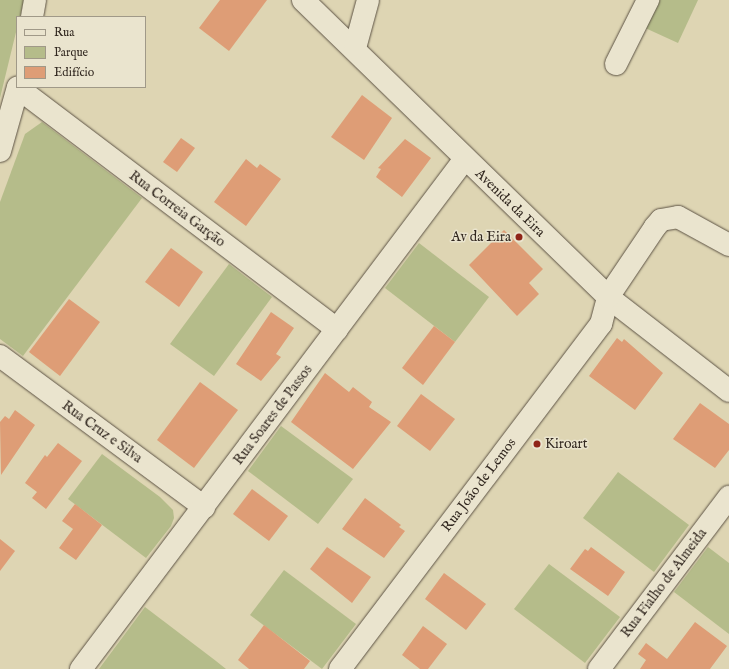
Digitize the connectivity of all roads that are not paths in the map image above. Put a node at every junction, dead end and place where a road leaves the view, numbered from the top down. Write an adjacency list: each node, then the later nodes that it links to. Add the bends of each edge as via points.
1 (35, 0): 5 (street)
2 (303, 0): 6 (street, Avenida da Eira)
3 (368, 0): 6 (street)
4 (648, 0): 7 (street)
5 (32, 16)
6 (355, 48): 10 (street, Avenida da Eira)
7 (616, 64)
8 (18, 88): 9 (street); 13 (street, Rua Correia Garção)
9 (0, 151)
10 (464, 160): 12 (street, Avenida da Eira); 13 (street, Rua Soares de Passos)
11 (729, 245): 12 (street, via 687,220 670,217 661,220)
12 (608, 297): 15 (street, Avenida da Eira); 19 (street, Rua João de Lemos, via 601,324)
13 (337, 329): 17 (street, Rua Soares de Passos)
14 (0, 356): 17 (street, Rua Cruz e Silva)
15 (729, 391)
16 (729, 497): 20 (street, Rua Fialho de Almeida)
17 (204, 507): 18 (street, Rua Soares de Passos)
18 (81, 669)
19 (340, 669)
20 (600, 669)

